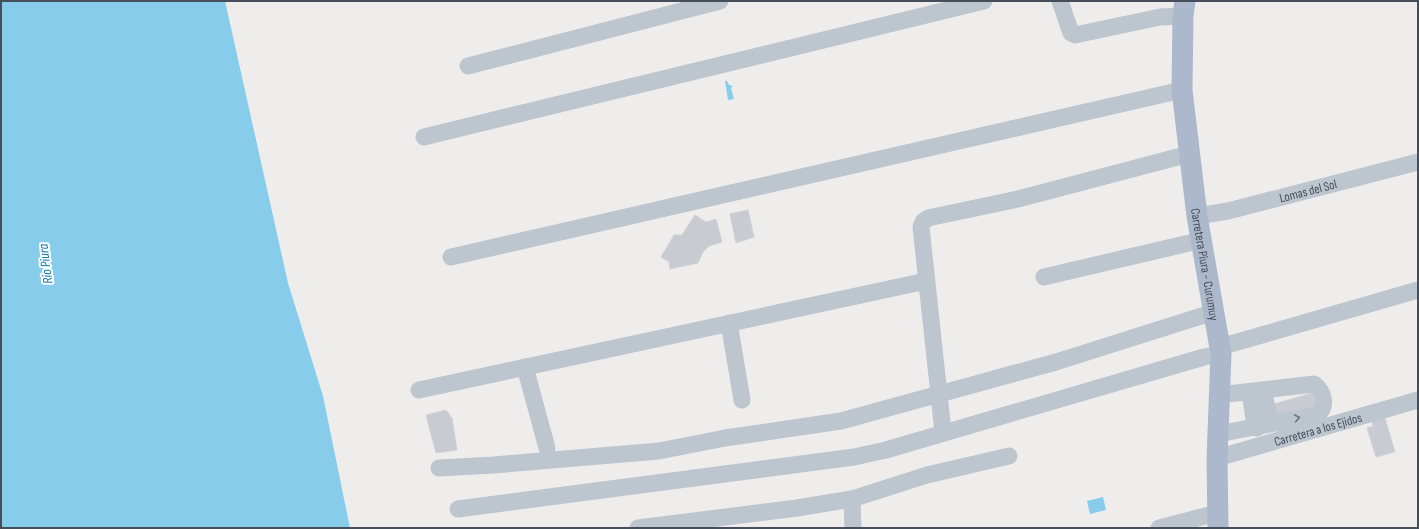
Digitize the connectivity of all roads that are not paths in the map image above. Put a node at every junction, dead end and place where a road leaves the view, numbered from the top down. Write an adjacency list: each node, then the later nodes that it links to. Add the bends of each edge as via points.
1 (720, 1): 5 (street)
2 (984, 1): 7 (street)
3 (1060, 1): 4 (street, via 1071,33 1076,35 1160,17)
4 (1184, 9): 6 (main road, Carretera Piura - Curumuy)
5 (468, 66)
6 (1182, 90): 8 (main road, Carretera Piura - Curumuy); 12 (street)
7 (424, 137)
8 (1189, 154): 10 (main road, Carretera Piura - Curumuy); 14 (street, via 1018,199 928,218 921,227)
9 (1418, 162): 10 (street, Lomas del Sol, via 1228,211)
10 (1197, 216): 11 (main road, Carretera Piura - Curumuy)
11 (1202, 240): 13 (street); 16 (main road, Carretera Piura - Curumuy)
12 (451, 257)
13 (1044, 277)
14 (926, 281): 17 (street); 23 (street)
15 (1418, 290): 18 (street)
16 (1214, 312): 18 (main road, Carretera Piura - Curumuy); 23 (street, via 1056,362)
17 (729, 323): 19 (street); 24 (street)
18 (1220, 351): 21 (main road, Carretera Piura - Curumuy); 27 (street, via 978,424)
19 (525, 367): 20 (street); 28 (street)
20 (419, 390)
21 (1220, 390): 22 (street); 29 (main road, Carretera Piura - Curumuy)
22 (1248, 393): 26 (street); 26 (street, one-way to 22, via 1317,415 1325,405 1319,388 1314,384)
23 (939, 394): 27 (street); 31 (street, via 841,421 725,438 659,451 494,466)
24 (742, 400)
25 (1418, 400): 29 (street, Carretera a los Ejidos)
26 (1259, 425): 29 (street)
27 (943, 432): 33 (street, via 854,457)
28 (547, 448)
29 (1217, 448): 34 (main road, Carretera Piura - Curumuy)
30 (1009, 456): 32 (street, via 927,475)
31 (439, 468)
32 (852, 500): 35 (street); 36 (street)
33 (458, 509)
34 (1217, 520): 37 (street)
35 (638, 528)
36 (853, 528)
37 (1159, 528)

